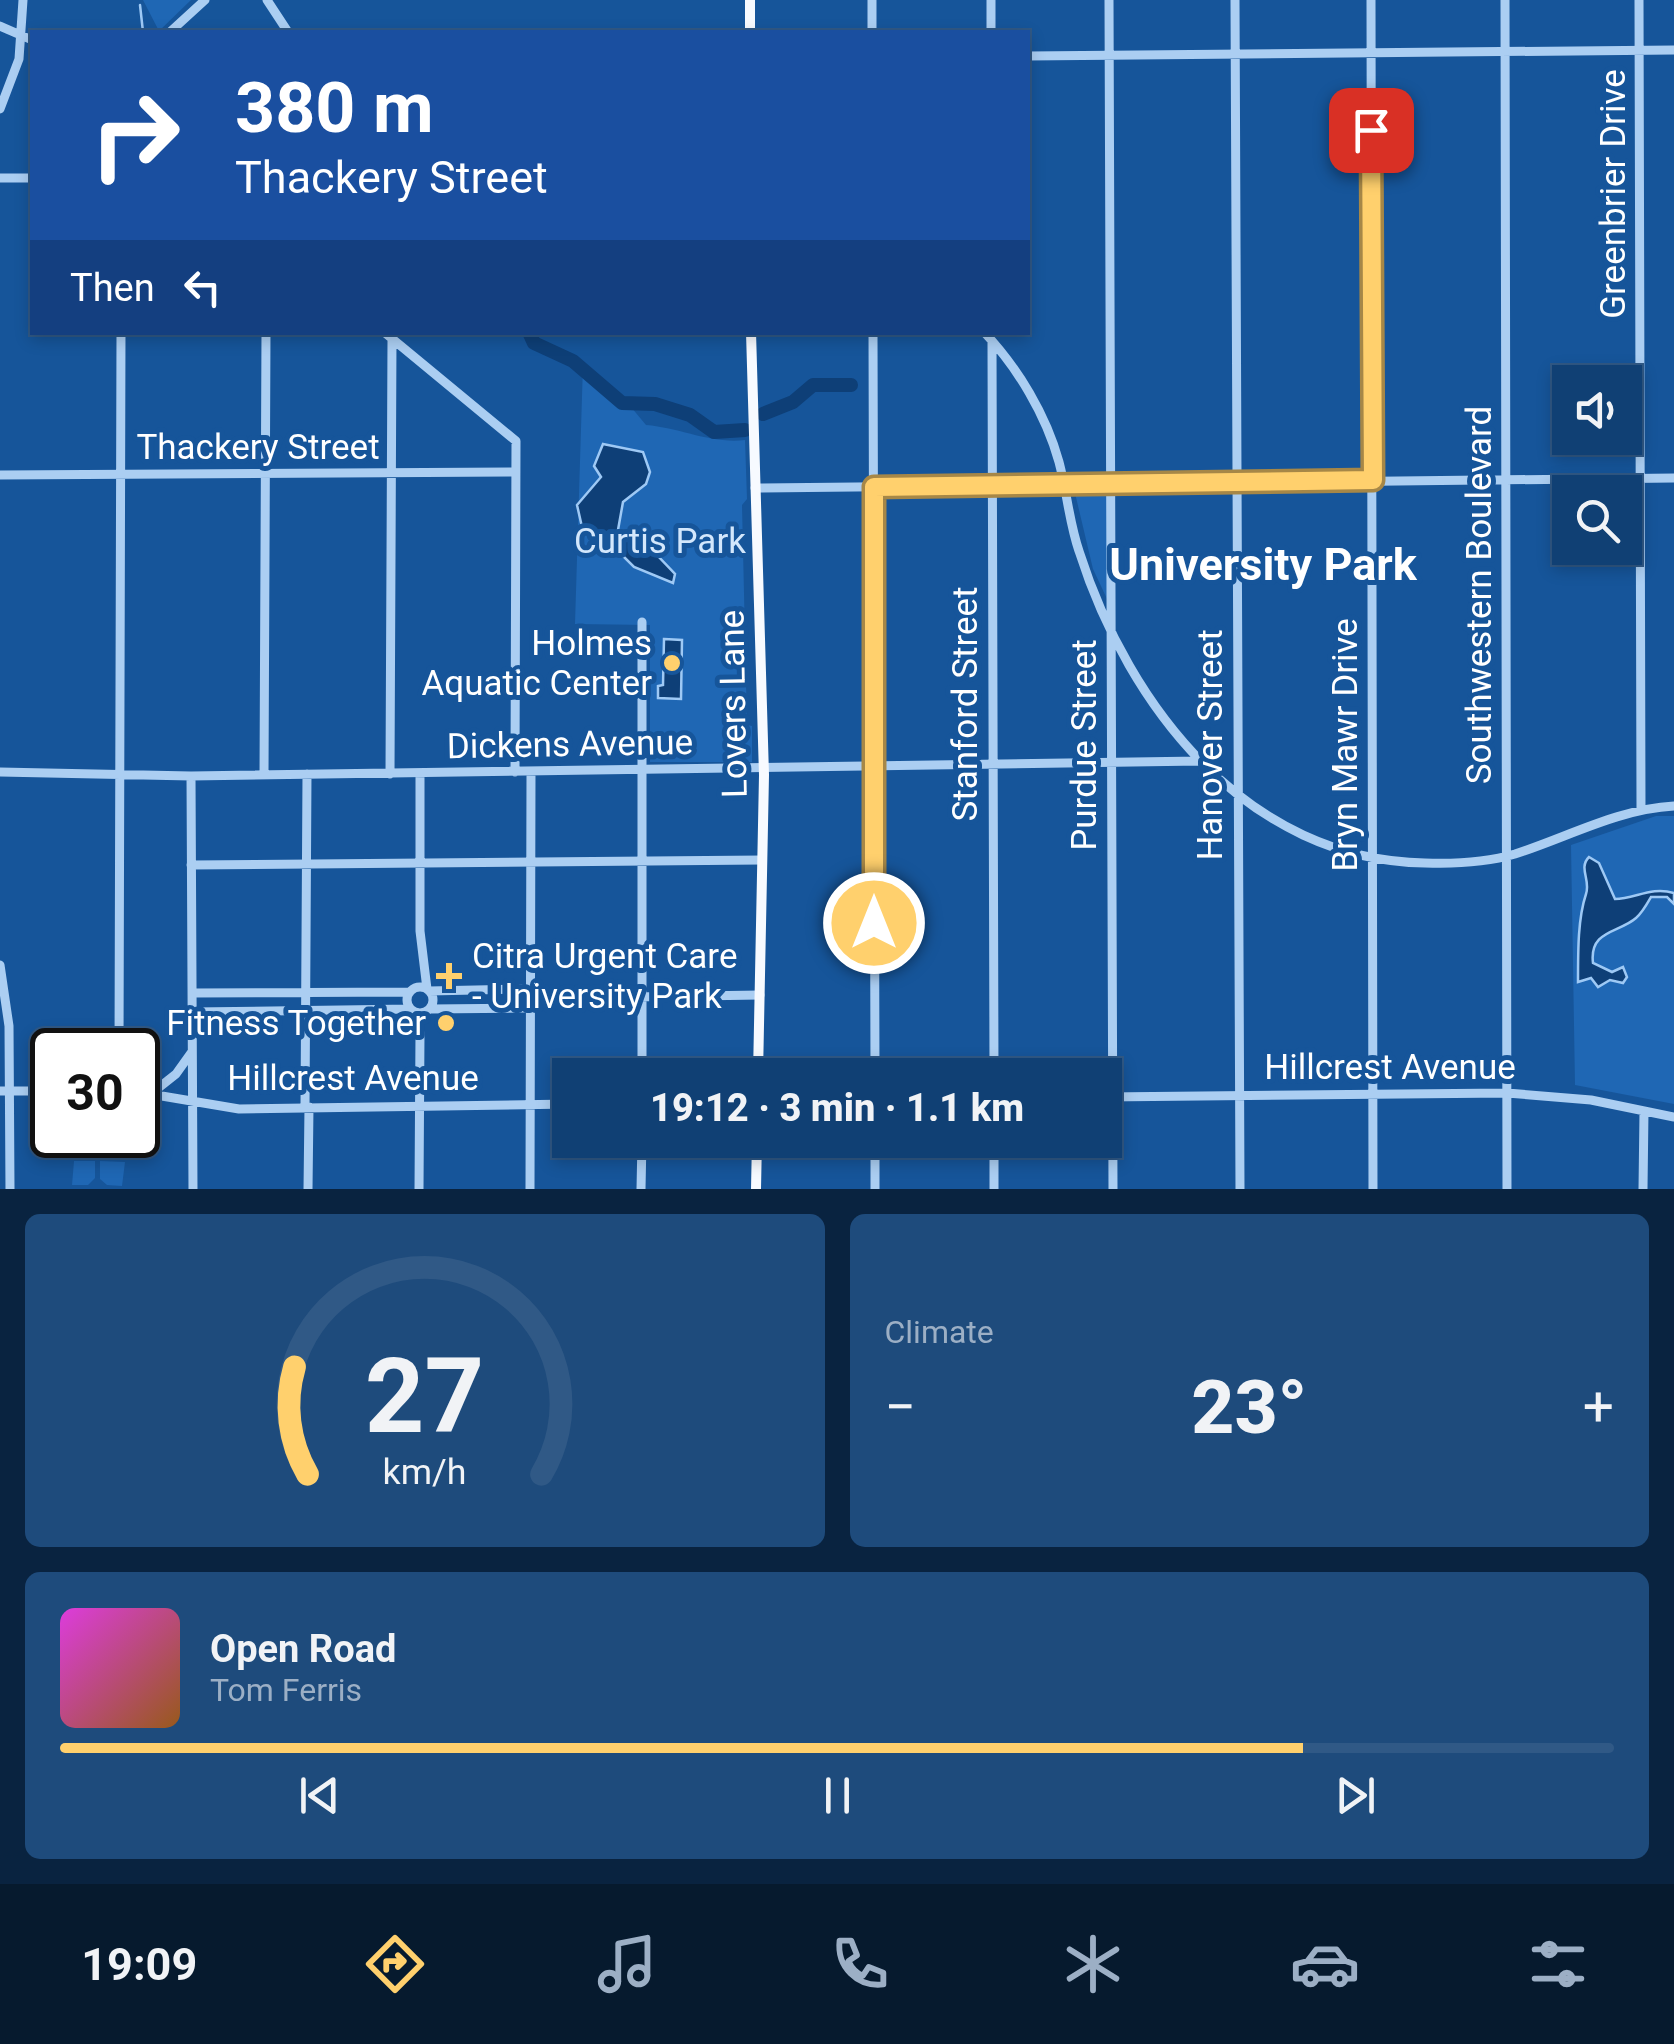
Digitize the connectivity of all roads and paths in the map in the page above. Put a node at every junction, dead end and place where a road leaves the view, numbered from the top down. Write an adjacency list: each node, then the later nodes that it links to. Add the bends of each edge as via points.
1 (24, 0): 20 (street)
2 (205, 0): 15 (street)
3 (266, 0): 13 (street)
4 (280, 0): 13 (street)
5 (750, 0): 17 (main road)
6 (872, 0): 18 (street)
7 (992, 0): 19 (street)
8 (1109, 0): 27 (street, Purdue Street)
9 (1235, 0): 25 (street, Hanover Street)
10 (1371, 0): 23 (street, Bryn Mawr Drive)
11 (1505, 0): 24 (street, Southwestern Boulevard)
12 (1639, 0): 21 (street, Greenbrier Drive)
13 (278, 18): 16 (street)
14 (0, 26): 20 (street)
15 (172, 30)
16 (287, 30)
17 (750, 30)
18 (872, 30)
19 (992, 30)
20 (28, 38): 28 (street)
21 (1640, 49): 22 (street); 24 (street); 41 (street, Greenbrier Drive)
22 (1674, 50)
23 (1371, 52): 24 (street); 25 (street); 46 (street, Bryn Mawr Drive)
24 (1505, 52): 47 (street, Southwestern Boulevard)
25 (1236, 54): 27 (street); 48 (street, Hanover Street)
26 (1030, 56): 27 (street)
27 (1109, 56): 49 (street, Purdue Street)
28 (0, 109)
29 (0, 178): 30 (street)
30 (30, 178)
31 (121, 335): 40 (street)
32 (266, 335): 42 (street)
33 (751, 335): 53 (main road, Lovers Lane)
34 (873, 335): 52 (street)
35 (388, 336): 37 (street, via 514,437); 38 (street)
36 (992, 337): 50 (street, via 1039,412); 51 (street, Stanford Street)
37 (516, 472): 38 (street, Thackery Street); 65 (street)
38 (391, 474): 42 (street, Thackery Street); 69 (street)
39 (0, 475): 40 (street, Thackery Street)
40 (120, 475): 42 (street, Thackery Street); 64 (street)
41 (1641, 475)
42 (266, 476): 70 (street)
43 (1642, 478): 44 (street)
44 (1674, 478)
45 (1552, 479): 47 (street)
46 (1373, 480): 47 (street); 48 (street); 76 (street, Bryn Mawr Drive)
47 (1506, 480): 75 (street, Southwestern Boulevard)
48 (1236, 482): 49 (street); 72 (street, Hanover Street)
49 (1112, 483): 50 (street); 56 (street, Purdue Street)
50 (1063, 484): 51 (street); 56 (street, via 1079,552)
51 (992, 485): 52 (street); 60 (street, Stanford Street)
52 (874, 487): 53 (street); 59 (street)
53 (756, 488): 61 (main road, Lovers Lane)
54 (1641, 565): 74 (street, Greenbrier Drive)
55 (642, 622): 62 (street)
56 (1111, 631): 57 (street); 58 (street, Purdue Street)
57 (1200, 760): 58 (street, Dickens Avenue); 72 (street)
58 (1112, 761): 60 (street, Dickens Avenue); 103 (street, Purdue Street)
59 (874, 763): 60 (street, Dickens Avenue); 61 (street, Dickens Avenue); 101 (street)
60 (993, 763): 102 (street, Stanford Street)
61 (764, 767): 62 (street, Dickens Avenue); 77 (main road, Lovers Lane)
62 (642, 771): 66 (street, Dickens Avenue); 78 (street)
63 (0, 772): 64 (street, Dickens Avenue)
64 (120, 772): 71 (street, Dickens Avenue); 96 (street)
65 (515, 772): 66 (street, Dickens Avenue); 67 (street, Dickens Avenue)
66 (531, 772): 79 (street)
67 (420, 773): 69 (street, Dickens Avenue); 80 (street)
68 (308, 774): 69 (street, Dickens Avenue); 70 (street, Dickens Avenue); 81 (street)
69 (390, 774)
70 (264, 775): 71 (street, Dickens Avenue)
71 (191, 776): 82 (street)
72 (1238, 798): 76 (street, via 1305,838); 109 (street, Hanover Street)
73 (1674, 806): 74 (street)
74 (1642, 809): 75 (street)
75 (1507, 856): 76 (street, via 1441,864); 106 (street, Southwestern Boulevard)
76 (1373, 858): 107 (street, Bryn Mawr Drive)
77 (762, 860): 78 (street); 89 (main road, Lovers Lane)
78 (643, 861): 79 (street); 90 (street)
79 (531, 862): 80 (street); 91 (street)
80 (420, 863): 81 (street); 84 (street)
81 (308, 864): 82 (street); 87 (street)
82 (191, 865): 88 (street)
83 (0, 965): 105 (street, via 9,1026)
84 (422, 968): 85 (street); 86 (street)
85 (428, 990): 86 (street); 91 (street, via 521,990); 92 (street)
86 (412, 991): 87 (street); 93 (street)
87 (306, 992): 88 (street); 95 (street)
88 (192, 994): 94 (street)
89 (760, 995): 90 (street); 100 (main road, Lovers Lane)
90 (643, 998): 91 (street); 99 (street)
91 (530, 1000): 92 (street); 112 (street)
92 (428, 1010): 93 (street); 97 (street)
93 (412, 1011): 95 (street); 97 (street)
94 (193, 1012): 95 (street); 98 (street)
95 (306, 1012): 115 (street)
96 (119, 1028)
97 (420, 1032): 114 (street)
98 (193, 1051): 104 (street); 111 (street)
99 (642, 1058)
100 (758, 1058)
101 (875, 1058)
102 (994, 1058)
103 (1109, 1058)
104 (160, 1087)
105 (5, 1091): 123 (street)
106 (1507, 1093): 107 (street, Hillcrest Avenue); 116 (street, Hillcrest Avenue); 135 (street, Southwestern Boulevard)
107 (1373, 1094): 109 (street, Hillcrest Avenue); 134 (street, Bryn Mawr Drive)
108 (160, 1095): 111 (street, Hillcrest Avenue)
109 (1240, 1096): 110 (street, Hillcrest Avenue); 133 (street, Hanover Street)
110 (1122, 1097)
111 (193, 1102): 115 (street, Hillcrest Avenue); 124 (street)
112 (531, 1104): 113 (street, Hillcrest Avenue); 114 (street, Hillcrest Avenue); 127 (street)
113 (552, 1104)
114 (420, 1106): 115 (street, Hillcrest Avenue); 126 (street)
115 (307, 1107): 125 (street)
116 (1644, 1111): 117 (street, Hillcrest Avenue); 136 (street)
117 (1674, 1118)
118 (642, 1158): 128 (street)
119 (757, 1158): 129 (main road)
120 (875, 1158): 130 (street)
121 (994, 1158): 131 (street)
122 (1112, 1158): 132 (street, Purdue Street)
123 (10, 1189)
124 (193, 1189)
125 (308, 1189)
126 (419, 1189)
127 (530, 1189)
128 (641, 1189)
129 (756, 1189)
130 (875, 1189)
131 (994, 1189)
132 (1113, 1189)
133 (1240, 1189)
134 (1373, 1189)
135 (1507, 1189)
136 (1642, 1189)

